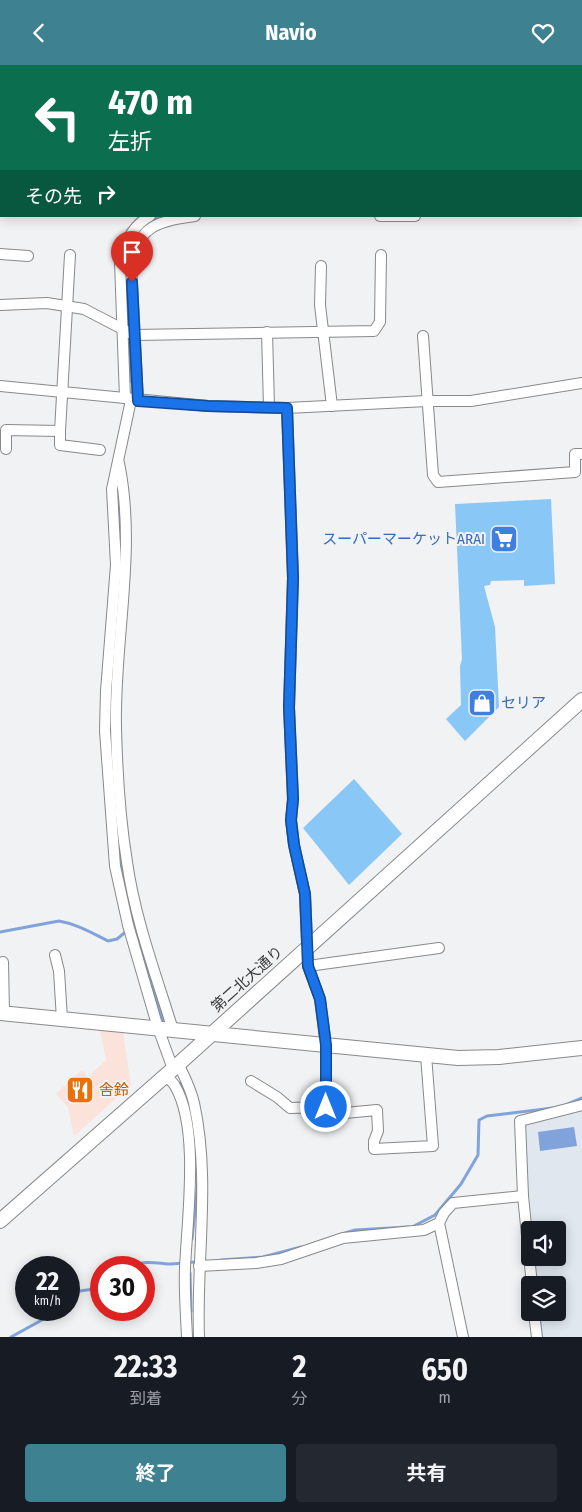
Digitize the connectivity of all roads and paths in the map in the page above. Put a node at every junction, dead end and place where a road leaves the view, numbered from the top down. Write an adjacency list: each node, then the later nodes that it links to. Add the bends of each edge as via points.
1 (149, 217): 10 (street, via 137,225 123,248 120,262)
2 (186, 217): 13 (street, via 156,224 145,233 133,251)
3 (0, 254): 6 (street)
4 (70, 255): 9 (street)
5 (381, 255): 12 (street, via 380,322 374,331)
6 (28, 256)
7 (321, 266): 12 (street)
8 (0, 305): 9 (street, via 47,303)
9 (66, 306): 10 (street, via 84,309); 17 (street)
10 (121, 327): 13 (street); 18 (street)
11 (268, 332): 12 (street); 13 (street); 21 (street)
12 (322, 333): 20 (street)
13 (134, 335): 18 (street)
14 (423, 336): 19 (street)
15 (582, 383): 19 (street, via 471,401)
16 (0, 386): 17 (street)
17 (62, 392): 18 (street); 23 (street)
18 (131, 399): 21 (street, via 208,406); 28 (street, via 118,459 124,487 126,565)
19 (427, 401): 20 (street); 26 (street, via 433,475 438,481 575,472 575,454)
20 (332, 405): 22 (street)
21 (269, 407): 22 (street)
22 (287, 408): 29 (street, via 293,578 289,707 291,820 305,894)
23 (60, 431): 24 (street, via 6,430); 25 (street, via 60,445)
24 (6, 449)
25 (100, 450)
26 (582, 454)
27 (582, 700): 29 (street, 第二北大通り)
28 (111, 731): 36 (street, via 115,866 128,925); 37 (street, via 127,863 140,921)
29 (308, 945): 33 (street); 38 (street, 第二北大通り)
30 (439, 948): 33 (street)
31 (55, 955): 35 (street)
32 (3, 962): 34 (street)
33 (308, 966): 39 (street, via 320,999)
34 (2, 1013): 35 (street)
35 (62, 1019): 36 (street)
36 (158, 1028): 37 (street); 42 (street)
37 (173, 1030): 38 (street)
38 (211, 1033): 39 (street); 42 (street, 第二北大通り)
39 (326, 1045): 41 (street); 45 (street)
40 (582, 1048): 41 (street, via 479,1059)
41 (426, 1055): 45 (street, via 433,1146 374,1149 378,1131 377,1110 334,1114)
42 (172, 1069): 47 (street, 第二北大通り); 49 (street, via 186,1124 190,1171); 50 (street, via 193,1101 200,1140)
43 (251, 1081): 45 (street, via 290,1108)
44 (582, 1105): 46 (street, via 520,1121)
45 (326, 1107)
46 (523, 1195): 48 (street, via 453,1203); 52 (street)
47 (0, 1221)
48 (439, 1223): 51 (street, via 424,1230 343,1238 281,1259 256,1263); 56 (street)
49 (188, 1230): 50 (street); 54 (street, via 185,1270)
50 (200, 1230): 51 (street)
51 (199, 1262): 55 (street)
52 (531, 1276)
53 (535, 1321): 57 (street)
54 (187, 1337)
55 (199, 1337)
56 (463, 1337)
57 (537, 1337)

